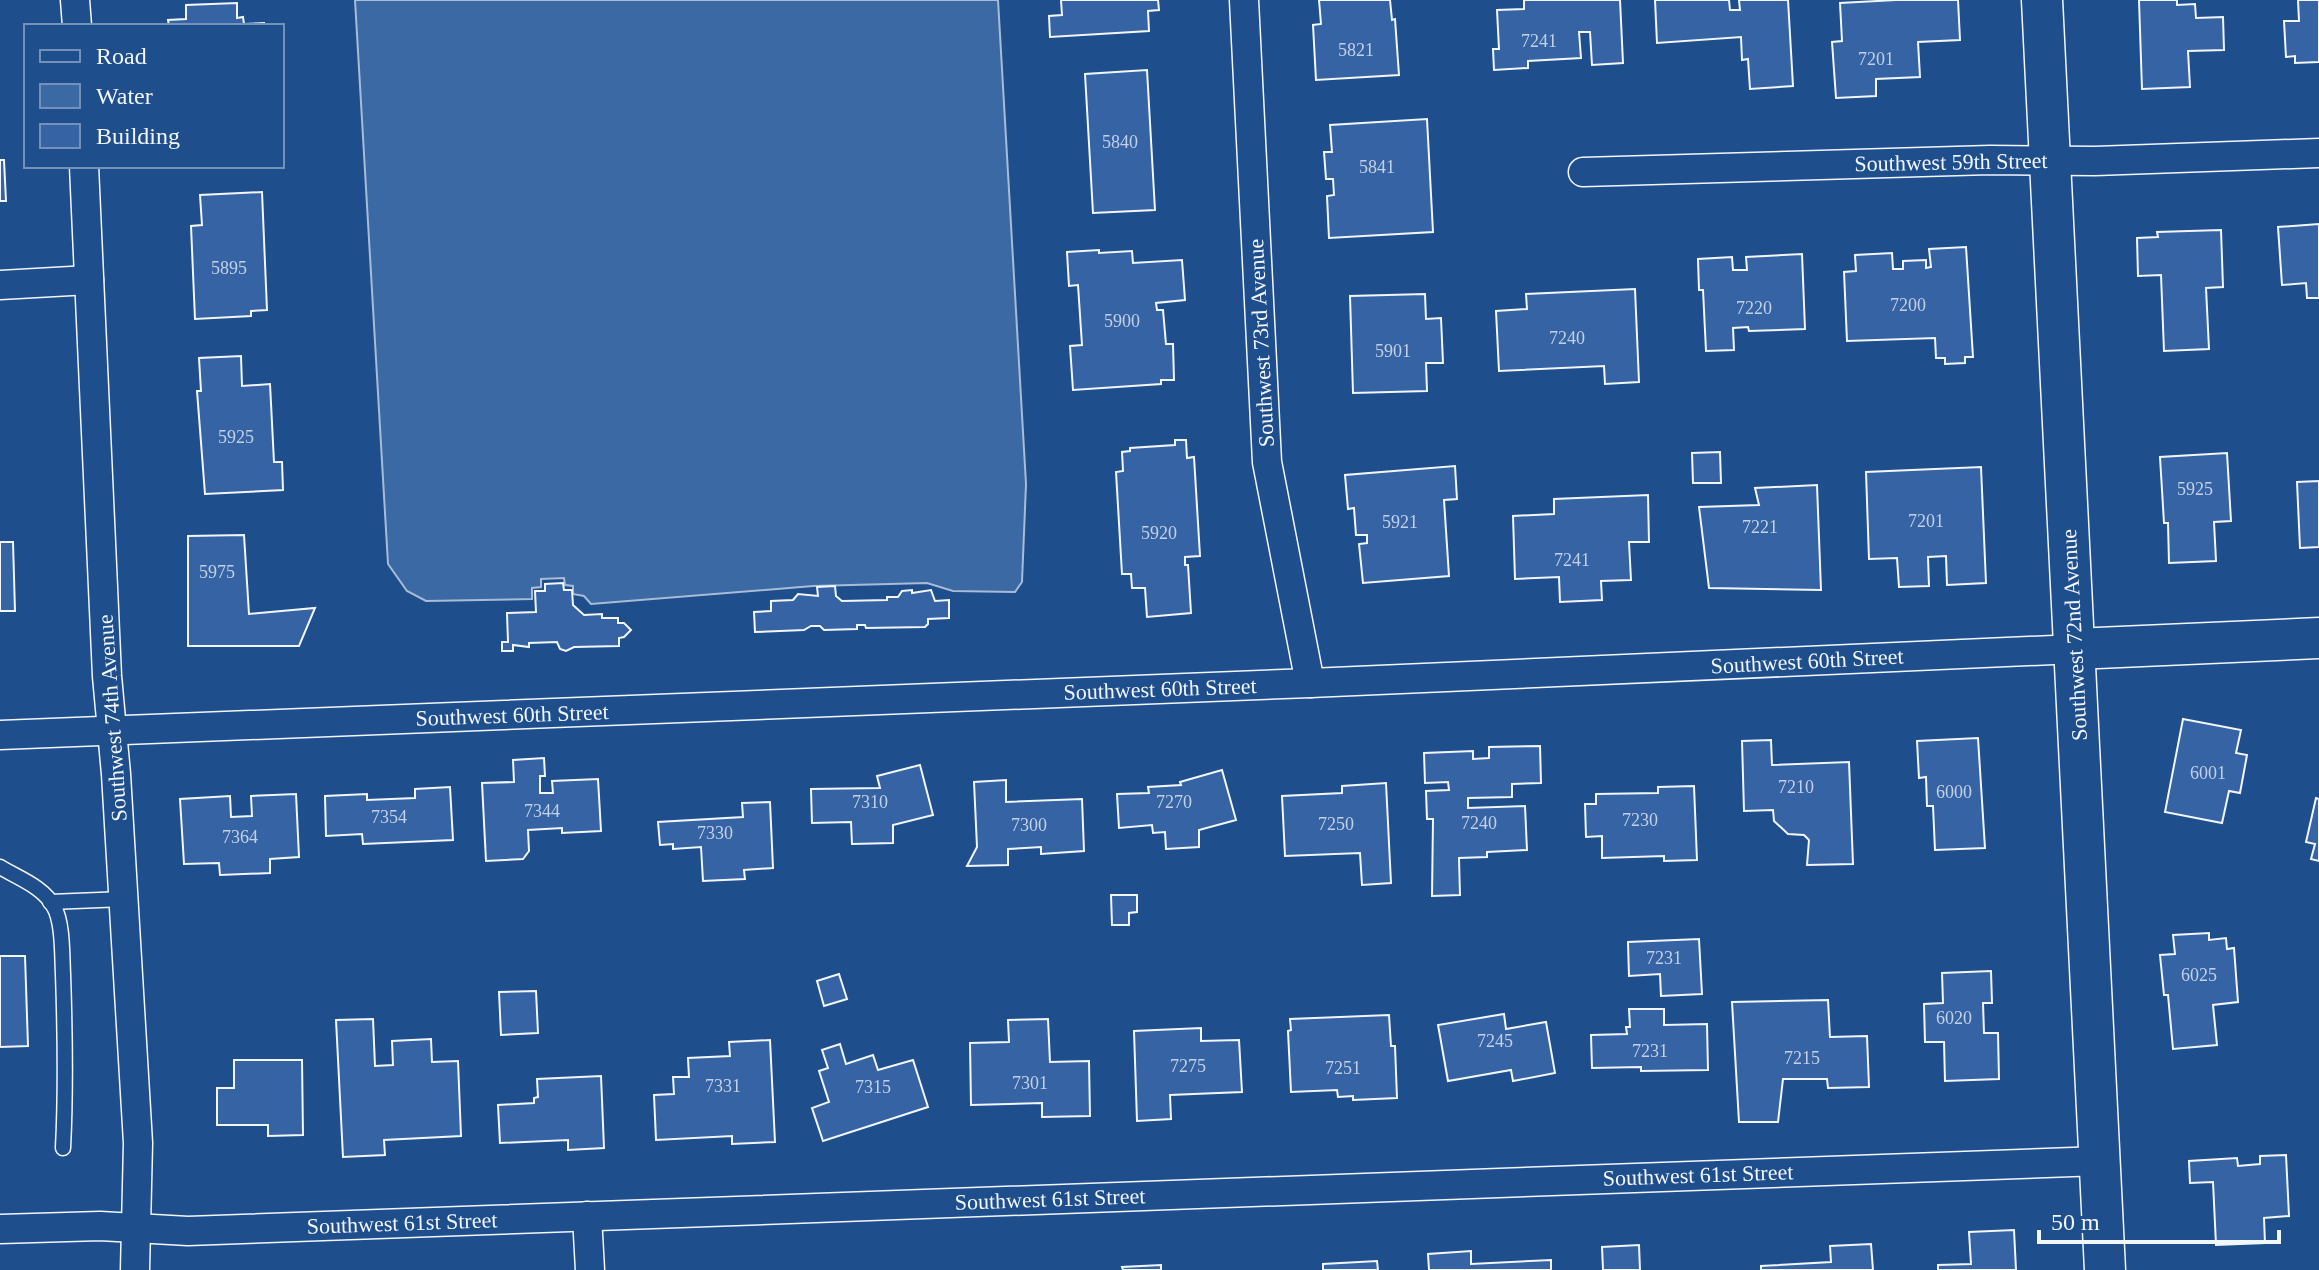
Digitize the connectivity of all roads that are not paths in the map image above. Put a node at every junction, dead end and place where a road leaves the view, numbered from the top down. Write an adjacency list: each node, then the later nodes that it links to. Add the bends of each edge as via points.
1 (75, 0): 4 (street)
2 (1244, 0): 13 (street, Southwest 73rd Avenue, via 1267,454)
3 (2042, 0): 6 (street, Southwest 72nd Avenue)
4 (77, 24)
5 (2319, 153): 6 (street, Southwest 59th Street)
6 (2050, 160): 8 (street, Southwest 59th Street); 12 (street, Southwest 72nd Avenue)
7 (84, 168): 9 (street, Southwest 74th Avenue)
8 (1583, 172)
9 (89, 280): 10 (street); 14 (street, Southwest 74th Avenue)
10 (0, 285)
11 (2319, 638): 12 (street, Southwest 60th Street)
12 (2075, 649): 13 (street, Southwest 60th Street); 20 (street, Southwest 72nd Avenue)
13 (1310, 683): 14 (street, Southwest 60th Street)
14 (112, 731): 15 (street, Southwest 60th Street); 17 (street, Southwest 74th Avenue)
15 (0, 735)
16 (0, 867): 18 (lane)
17 (124, 899): 18 (lane); 22 (street, Southwest 74th Avenue, via 138,1143)
18 (50, 902): 19 (lane, via 62,951)
19 (63, 1148)
20 (2100, 1161): 21 (street, Southwest 61st Street); 26 (street, Southwest 72nd Avenue)
21 (587, 1216): 22 (street, Southwest 61st Street, via 188,1231); 25 (street)
22 (137, 1228): 23 (street, Southwest 61st Street); 24 (street, Southwest 74th Avenue)
23 (0, 1229)
24 (135, 1270)
25 (590, 1270)
26 (2105, 1270)

